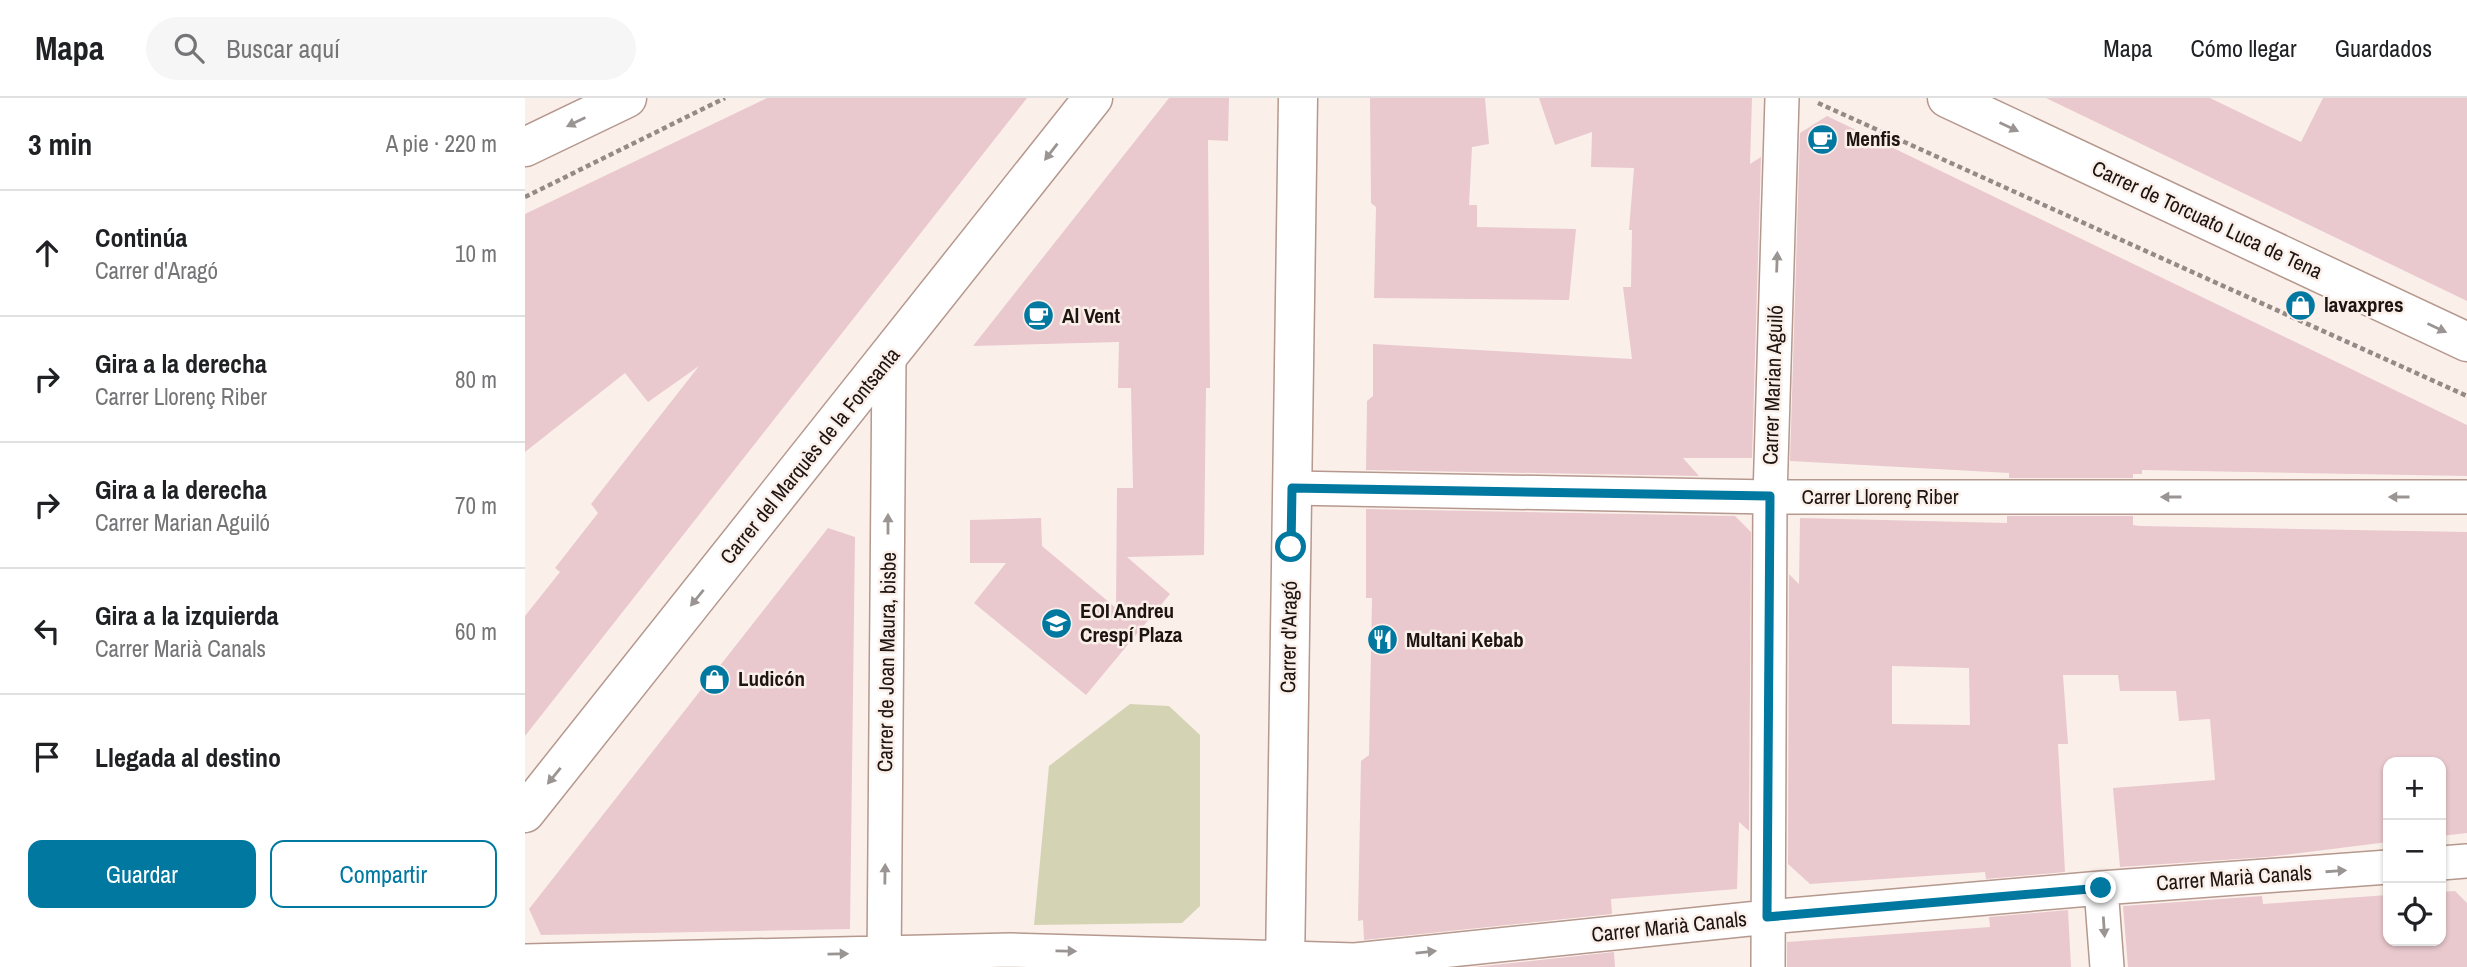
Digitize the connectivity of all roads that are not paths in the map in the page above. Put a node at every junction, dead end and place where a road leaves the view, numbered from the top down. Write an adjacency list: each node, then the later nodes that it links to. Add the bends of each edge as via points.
1 (627, 98): 6 (street, one-way to 6)
2 (1093, 98): 8 (street, Carrer del Marquès de la Fontsanta, one-way to 8)
3 (1299, 98): 9 (street, Carrer d'Aragó)
4 (1782, 98): 10 (street, Carrer Marian Aguiló, one-way to 4)
5 (1947, 98): 7 (street, Carrer de Torcuato Luca de Tena, one-way to 7)
6 (525, 147)
7 (2467, 342)
8 (889, 358): 12 (street, Carrer del Marquès de la Fontsanta, one-way to 12); 18 (street, Carrer de Joan Maura, bisbe, one-way to 8)
9 (1292, 488): 10 (street, Carrer Llorenç Riber); 20 (street, Carrer d'Aragó)
10 (1770, 496): 11 (street, Carrer Llorenç Riber, one-way to 10); 17 (street, Carrer Marian Aguiló)
11 (2467, 497)
12 (525, 813)
13 (2467, 861): 14 (street)
14 (2446, 863)
15 (2383, 867): 16 (street, Carrer Marià Canals, one-way to 15)
16 (2101, 888): 17 (street, Carrer Marià Canals); 22 (street, one-way to 22)
17 (1767, 917): 20 (street, Carrer Marià Canals, one-way to 17, via 1355,960); 21 (street, Carrer Marian Aguiló)
18 (884, 960): 19 (street, Carrer Marià Canals, one-way to 18); 20 (street, Carrer Marià Canals, one-way to 20, via 1011,950)
19 (525, 961)
20 (1285, 962)
21 (1767, 967)
22 (2107, 967)

